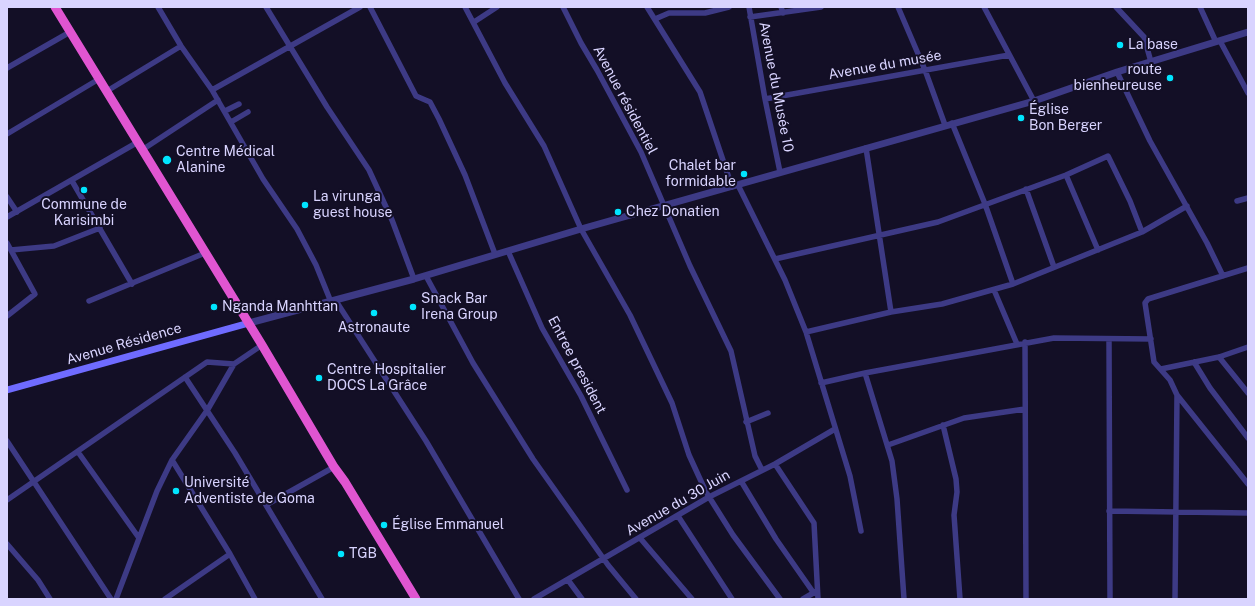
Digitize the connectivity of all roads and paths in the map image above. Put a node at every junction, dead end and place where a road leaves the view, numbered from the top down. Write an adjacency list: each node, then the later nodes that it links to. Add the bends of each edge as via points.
1 (55, 7): 21 (highway)
2 (158, 7): 24 (street)
3 (266, 7): 25 (street)
4 (360, 7): 25 (street)
5 (370, 7): 68 (street, via 416,96 430,102 439,119 466,175)
6 (465, 7): 20 (street)
7 (497, 7): 20 (street)
8 (563, 7): 55 (street, Avenue résidentiel, via 641,152)
9 (647, 7): 19 (street)
10 (729, 7): 19 (street, via 705,13 669,13)
11 (749, 7): 18 (street, Avenue du Musée 10)
12 (821, 7): 17 (street)
13 (898, 7): 29 (street)
14 (984, 7): 26 (street)
15 (1116, 7): 27 (street, via 1144,37)
16 (1200, 7): 23 (street)
17 (782, 10): 18 (street)
18 (750, 17): 35 (street, Avenue du Musée 10)
19 (655, 19): 49 (street, via 700,92)
20 (474, 22): 60 (street, via 505,83 544,146)
21 (70, 32): 28 (street); 31 (highway)
22 (1248, 32): 23 (street)
23 (1218, 41): 27 (street); 34 (street)
24 (181, 46): 32 (street); 33 (street)
25 (290, 46): 32 (street); 74 (street, via 369,170 392,220)
26 (1009, 55): 29 (street, Avenue du musée); 37 (street)
27 (1151, 62): 30 (street)
28 (7, 68)
29 (925, 70): 35 (street, Avenue du musée); 42 (street)
30 (1117, 72): 37 (street); 56 (street, via 1150,141)
31 (99, 79): 33 (highway); 43 (street)
32 (212, 90): 36 (street)
33 (107, 92): 44 (highway)
34 (1248, 92)
35 (765, 99): 46 (street, Avenue du Musée 10)
36 (218, 100): 39 (street); 44 (street)
37 (1034, 101): 42 (street)
38 (238, 104): 39 (street)
39 (225, 111): 41 (street)
40 (248, 112): 41 (street)
41 (230, 122): 79 (street, via 263,179 299,232)
42 (948, 124): 45 (street); 54 (street)
43 (7, 134)
44 (140, 146): 48 (street); 67 (highway)
45 (866, 148): 46 (street); 62 (street)
46 (780, 172): 49 (street)
47 (1066, 175): 50 (street); 61 (street, via 1109,157); 65 (street)
48 (72, 181): 57 (street); 59 (street)
49 (735, 186): 55 (street); 69 (street)
50 (1026, 189): 54 (street); 70 (street)
51 (7, 197): 57 (street)
52 (1248, 198): 53 (street)
53 (1237, 201)
54 (985, 204): 62 (street, via 938,222); 76 (street)
55 (663, 206): 60 (street); 103 (street, Avenue résidentiel, via 731,352)
56 (1186, 206): 61 (street); 73 (street)
57 (17, 212): 58 (street)
58 (7, 217)
59 (100, 228): 64 (street, via 54,246); 75 (street)
60 (581, 229): 66 (street); 118 (street, via 639,333 672,403 690,455)
61 (1142, 232): 65 (street)
62 (878, 234): 69 (street); 80 (street)
63 (7, 243): 64 (street)
64 (11, 250): 81 (street, via 35,294)
65 (1098, 250): 70 (street)
66 (508, 251): 68 (street); 117 (street, Entree president, via 542,328 581,396)
67 (205, 254): 75 (street); 82 (highway)
68 (495, 254): 72 (street)
69 (775, 259): 83 (street)
70 (1054, 267): 76 (street)
71 (1248, 268): 73 (street)
72 (426, 276): 74 (street); 130 (street, via 473,363 533,459)
73 (1223, 276): 85 (street, via 1146,300)
74 (414, 279): 79 (street)
75 (132, 284): 78 (street)
76 (1013, 284): 77 (street)
77 (994, 290): 80 (street, via 923,308); 87 (street)
78 (89, 301)
79 (334, 302): 82 (street); 140 (street, via 426,441)
80 (891, 312): 83 (street)
81 (7, 316)
82 (249, 323): 88 (highway); 97 (main road, Avenue Résidence)
83 (806, 332): 96 (street)
84 (1108, 339): 85 (street); 86 (street, via 1054,338); 121 (street)
85 (1151, 339): 93 (street, via 1154,362)
86 (1025, 342): 87 (street); 101 (street)
87 (1017, 344): 94 (street)
88 (262, 345): 92 (street); 112 (highway)
89 (1248, 347): 90 (street)
90 (1219, 356): 91 (street); 98 (street)
91 (1194, 362): 93 (street); 106 (street, via 1210,388)
92 (234, 364): 95 (street, via 207,362); 100 (street)
93 (1161, 369): 99 (street)
94 (865, 373): 96 (street); 108 (street)
95 (185, 378): 100 (street); 109 (street)
96 (821, 383): 105 (street)
97 (7, 390)
98 (1248, 393)
99 (1177, 395): 116 (street); 122 (street)
100 (208, 409): 110 (street); 120 (street)
101 (1025, 409): 104 (street, via 985,414); 151 (street)
102 (768, 413): 103 (street)
103 (746, 422): 113 (street, Avenue résidentiel, via 755,456)
104 (943, 425): 108 (street); 150 (street, via 956,479 954,515)
105 (835, 429): 111 (street, Avenue du 30 Juin); 125 (street, via 852,483)
106 (1248, 438)
107 (7, 441): 115 (street)
108 (888, 445): 149 (street, via 897,499)
109 (78, 452): 115 (street); 126 (street)
110 (172, 460): 126 (street); 129 (street)
111 (774, 464): 113 (street, Avenue du 30 Juin); 132 (street, via 814,523)
112 (334, 467): 120 (street); 139 (highway)
113 (762, 470): 114 (street, Avenue du 30 Juin)
114 (741, 481): 118 (street, Avenue du 30 Juin); 132 (street, via 776,538)
115 (34, 482): 119 (street); 134 (street)
116 (1248, 484)
117 (626, 490)
118 (709, 497): 124 (street, Avenue du 30 Juin); 146 (street, via 733,535)
119 (7, 500)
120 (266, 505): 138 (street)
121 (1109, 511): 122 (street); 152 (street)
122 (1177, 512): 123 (street); 153 (street)
123 (1248, 513)
124 (678, 516): 127 (street, Avenue du 30 Juin); 145 (street)
125 (861, 531)
126 (139, 538): 135 (street)
127 (640, 538): 130 (street, Avenue du 30 Juin); 144 (street)
128 (7, 544): 133 (street, via 38,580)
129 (230, 554): 136 (street); 137 (street)
130 (604, 559): 131 (street, Avenue du 30 Juin); 143 (street)
131 (568, 580): 141 (street, Avenue du 30 Juin); 142 (street)
132 (815, 592): 147 (street); 148 (street)
133 (50, 599)
134 (111, 599)
135 (116, 599)
136 (165, 599)
137 (255, 599)
138 (322, 599)
139 (416, 599)
140 (519, 599)
141 (534, 599)
142 (582, 599)
143 (636, 599)
144 (692, 599)
145 (732, 599)
146 (780, 599)
147 (803, 599)
148 (818, 599)
149 (904, 599)
150 (960, 599)
151 (1026, 599)
152 (1110, 599)
153 (1175, 599)

